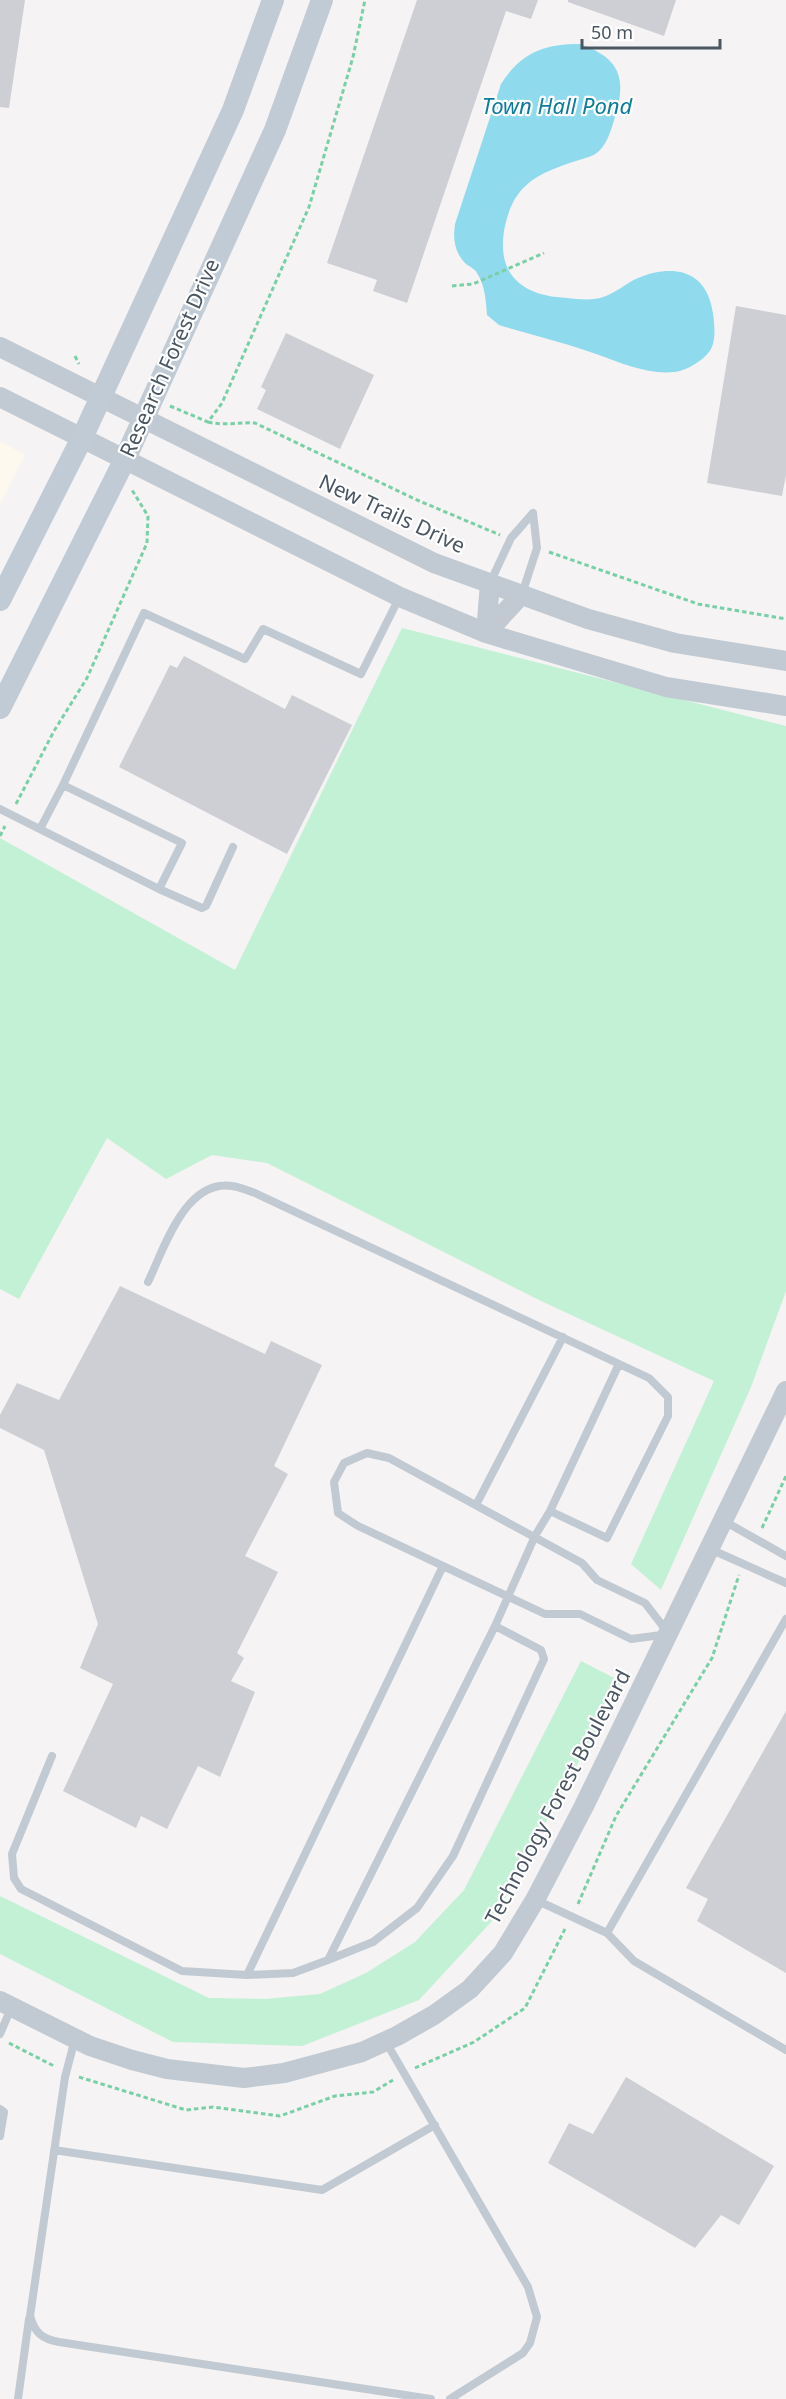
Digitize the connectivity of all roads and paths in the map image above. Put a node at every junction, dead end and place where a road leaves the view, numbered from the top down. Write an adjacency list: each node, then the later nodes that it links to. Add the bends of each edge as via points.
1 (273, 0): 8 (main road, via 233,110)
2 (322, 0): 10 (main road, Research Forest Drive, via 275,129)
3 (365, 0): 11 (path, via 353,57 309,207 222,404)
4 (544, 253): 5 (path, via 473,284)
5 (452, 286)
6 (0, 347): 8 (street, New Trails Drive)
7 (75, 356): 8 (path, via 77,363)
8 (106, 388): 10 (street, New Trails Drive); 12 (main road)
9 (0, 397): 12 (street)
10 (147, 410): 11 (path, via 173,406); 13 (main road, Research Forest Drive); 17 (street, New Trails Drive, via 434,564)
11 (208, 422): 15 (path, via 255,423 417,500)
12 (82, 438): 13 (street); 20 (main road)
13 (125, 459): 19 (street); 25 (main road, Research Forest Drive)
14 (131, 488): 28 (path, via 148,516 147,543 87,678 54,731)
15 (511, 538): 16 (lane, via 533,513); 17 (lane)
16 (537, 548): 18 (lane); 21 (path, via 698,604)
17 (490, 583): 18 (street, New Trails Drive); 22 (street)
18 (521, 595): 22 (street); 23 (street, New Trails Drive, via 675,644)
19 (400, 597): 22 (street); 26 (lane, via 361,674 263,629 245,659 144,613)
20 (0, 600)
21 (786, 619)
22 (486, 633): 24 (street, via 666,687)
23 (786, 661)
24 (786, 706)
25 (0, 708)
26 (63, 785): 29 (lane); 32 (lane, via 182,843)
27 (0, 809): 28 (lane)
28 (11, 815): 29 (lane); 30 (path)
29 (40, 830): 32 (lane)
30 (0, 836)
31 (232, 847): 32 (lane, via 206,906 202,908)
32 (159, 889)
33 (148, 1282): 34 (lane, via 182,1210 204,1191 231,1185)
34 (562, 1337): 35 (lane); 38 (lane)
35 (619, 1364): 39 (lane); 39 (lane, via 649,1378 668,1397 668,1416 607,1538)
36 (786, 1391): 40 (street, Technology Forest Boulevard)
37 (786, 1476): 42 (path)
38 (476, 1504): 41 (lane); 46 (lane, via 389,1458 367,1453 344,1463 334,1482 338,1513)
39 (550, 1511): 41 (lane)
40 (724, 1521): 42 (lane); 43 (street, Technology Forest Boulevard)
41 (535, 1536): 48 (lane); 51 (lane, via 582,1563 597,1580 645,1603)
42 (757, 1539): 44 (lane)
43 (710, 1549): 45 (lane); 51 (street, Technology Forest Boulevard)
44 (786, 1556)
45 (744, 1564): 47 (lane); 54 (path, via 712,1658 616,1816)
46 (443, 1566): 48 (lane); 57 (lane)
47 (786, 1583)
48 (508, 1597): 50 (lane); 51 (lane, via 545,1614 580,1614 631,1639)
49 (786, 1619): 55 (lane)
50 (495, 1626): 56 (lane); 56 (lane, via 541,1650 544,1659 453,1856 417,1908 374,1942)
51 (669, 1634): 53 (street, Technology Forest Boulevard)
52 (52, 1756): 57 (lane, via 12,1854 14,1878 21,1889 183,1971)
53 (536, 1899): 54 (lane); 62 (street, Technology Forest Boulevard, via 503,1953 470,1989)
54 (572, 1917): 55 (lane); 65 (path, via 525,2008 474,2042)
55 (607, 1933): 63 (lane, via 634,1961)
56 (328, 1960): 57 (lane, via 293,1973)
57 (247, 1975)
58 (6, 2004): 59 (lane); 60 (street, Technology Forest Boulevard)
59 (0, 2034)
60 (75, 2038): 62 (street, Technology Forest Boulevard, via 167,2069 244,2078 321,2064); 64 (lane)
61 (8, 2042): 64 (path)
62 (386, 2042): 65 (lane)
63 (786, 2050)
64 (66, 2072): 65 (path, via 186,2110 213,2107 280,2116 335,2097 373,2092); 69 (lane)
65 (405, 2074): 67 (lane)
66 (0, 2109): 68 (lane, via 4,2112)
67 (435, 2125): 69 (lane, via 322,2190); 73 (lane, via 528,2287 537,2317 523,2353)
68 (0, 2136)
69 (54, 2150): 70 (lane)
70 (30, 2316): 71 (lane); 72 (lane, via 45,2339)
71 (18, 2399)
72 (431, 2399)
73 (450, 2399)

